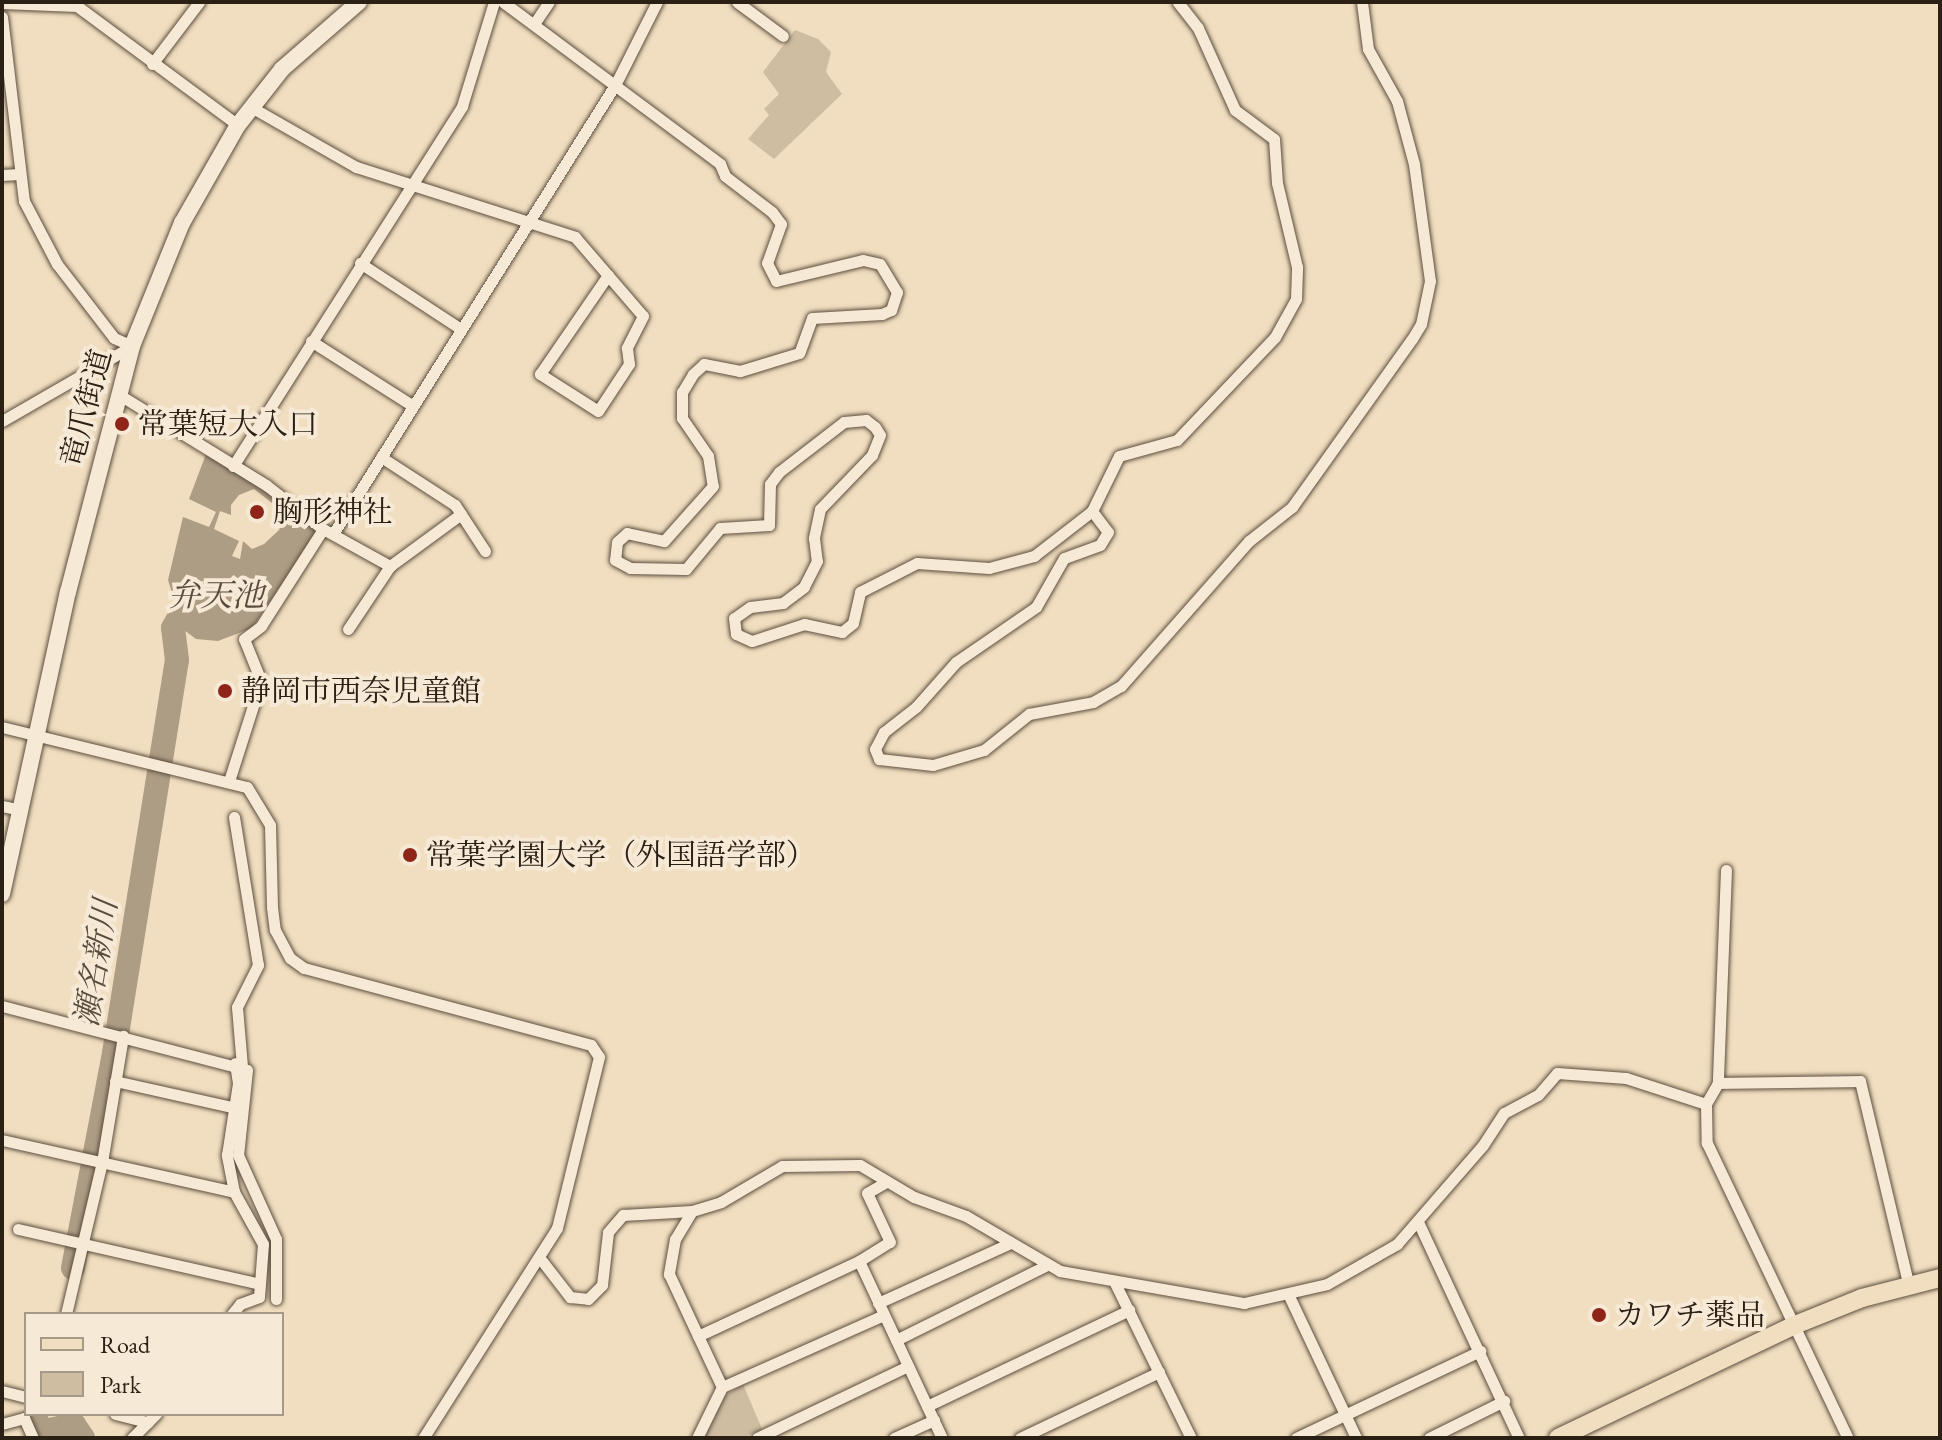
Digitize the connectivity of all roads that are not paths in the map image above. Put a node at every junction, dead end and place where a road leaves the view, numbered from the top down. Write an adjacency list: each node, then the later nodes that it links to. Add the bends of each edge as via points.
1 (199, 2): 14 (street)
2 (359, 2): 16 (main road, 竜爪街道, via 282,69)
3 (494, 2): 20 (street, via 462,106)
4 (503, 2): 12 (street)
5 (549, 2): 12 (street)
6 (657, 2): 15 (street)
7 (737, 2): 13 (street)
8 (1178, 2): 32 (street, via 1198,28 1235,110 1274,139 1277,183 1297,267 1296,299 1275,337 1177,440 1119,456)
9 (1362, 2): 32 (street, via 1368,49 1397,101 1414,164 1430,281 1421,324 1412,339 1292,507 1249,541 1121,686 1093,702 1029,714 984,750 933,765 879,759 875,749 884,732 916,707 956,662 1036,607 1064,558 1100,545 1108,532)
10 (2, 3): 14 (street, via 77,6)
11 (2, 17): 18 (street)
12 (534, 24): 15 (street)
13 (783, 36)
14 (152, 64): 17 (street)
15 (615, 85): 21 (street); 32 (street, via 720,164 725,176 778,219 781,230 767,263 776,281 863,260 880,264 897,292 891,310 882,314 812,318 799,353 740,371 704,364 693,374 682,392 682,418 708,456 713,486 664,541 627,533 617,542 615,560 630,568 686,569 720,528 769,525 770,484 779,472 855,419 866,420 880,435 872,455 820,509 814,572 783,603 741,611 733,627 744,640 804,624 842,632 853,623 860,592 917,563 966,569 1020,562)
16 (251, 107): 17 (main road, 竜爪街道); 20 (street, via 333,156)
17 (238, 125): 26 (main road, 竜爪街道, via 182,223)
18 (19, 174): 19 (street); 26 (street, via 35,227 57,264 114,338)
19 (2, 175)
20 (408, 186): 21 (street); 22 (street)
21 (526, 223): 23 (street, via 575,237); 24 (street)
22 (360, 263): 24 (street); 25 (street)
23 (608, 275): 23 (street, via 643,316 627,348 629,364 598,411 540,374)
24 (461, 329): 28 (street)
25 (311, 341): 28 (street); 31 (street)
26 (132, 346): 27 (main road, 竜爪街道); 29 (street)
27 (118, 394): 31 (street); 39 (main road, 竜爪街道)
28 (413, 406): 30 (street)
29 (2, 421)
30 (381, 457): 33 (street); 34 (street)
31 (233, 466): 34 (street)
32 (1092, 511)
33 (461, 514): 35 (street); 36 (street)
34 (328, 532): 36 (street); 40 (street, via 261,626 244,639 261,681)
35 (485, 551)
36 (390, 566): 37 (street)
37 (348, 629)
38 (2, 727): 39 (street)
39 (39, 736): 40 (street); 42 (main road, 竜爪街道)
40 (229, 781): 62 (street, via 247,787 270,825 275,930 290,958 304,968 591,1045 599,1057 557,1228)
41 (2, 806): 42 (street)
42 (21, 810): 45 (main road, 竜爪街道)
43 (234, 817): 48 (street, via 258,965 237,1007)
44 (1726, 870): 50 (street)
45 (2, 894)
46 (2, 1006): 47 (street)
47 (123, 1036): 48 (street); 49 (street)
48 (238, 1065): 52 (street); 70 (street, via 249,1078 238,1155 276,1239)
49 (115, 1081): 52 (street); 54 (street)
50 (1718, 1083): 51 (street); 68 (street, via 1860,1081)
51 (1706, 1104): 58 (street, via 1626,1078 1557,1073 1538,1095 1504,1113); 76 (street, via 1707,1143)
52 (231, 1107): 56 (street, via 227,1155)
53 (2, 1140): 54 (street)
54 (102, 1162): 56 (street); 60 (street)
55 (886, 1182): 57 (street, via 860,1165 782,1166 721,1202); 61 (street, via 966,1216); 63 (street, via 867,1193 890,1242)
56 (234, 1192): 67 (street, via 263,1244)
57 (692, 1211): 62 (street, via 636,1211 613,1223 605,1242 604,1277 588,1299 570,1297); 77 (street, via 672,1247 669,1274)
58 (1419, 1224): 69 (street, via 1367,1263); 79 (street)
59 (18, 1229): 60 (street)
60 (83, 1244): 67 (street); 73 (street)
61 (1008, 1244): 64 (street); 71 (street)
62 (539, 1257): 94 (street)
63 (859, 1261): 71 (street); 77 (street)
64 (1047, 1265): 66 (street); 78 (street)
65 (1940, 1278): 68 (main road)
66 (1114, 1281): 69 (street, via 1244,1303); 72 (street)
67 (260, 1284): 74 (street, via 259,1297)
68 (1909, 1286): 76 (main road)
69 (1289, 1296): 87 (street)
70 (276, 1299)
71 (878, 1303): 75 (street)
72 (1129, 1310): 81 (street); 86 (street)
73 (66, 1312)
74 (234, 1312)
75 (884, 1315): 78 (street); 82 (street)
76 (1795, 1325): 104 (main road); 105 (street)
77 (698, 1336): 82 (street)
78 (896, 1340): 80 (street)
79 (1480, 1351): 85 (street); 87 (street)
80 (908, 1366): 86 (street); 96 (street)
81 (1159, 1372): 91 (street); 99 (street)
82 (722, 1387): 95 (street)
83 (2, 1391): 84 (street)
84 (24, 1396)
85 (1504, 1401): 102 (street); 103 (street)
86 (927, 1406): 89 (street)
87 (1344, 1415): 100 (street); 101 (street)
88 (152, 1418): 93 (street)
89 (934, 1420): 97 (street); 98 (street)
90 (2, 1424): 92 (street, via 24,1418)
91 (1186, 1436)
92 (33, 1438)
93 (132, 1438)
94 (423, 1438)
95 (697, 1438)
96 (757, 1438)
97 (894, 1438)
98 (942, 1438)
99 (1020, 1438)
100 (1296, 1438)
101 (1356, 1438)
102 (1429, 1438)
103 (1519, 1438)
104 (1558, 1438)
105 (1848, 1438)

